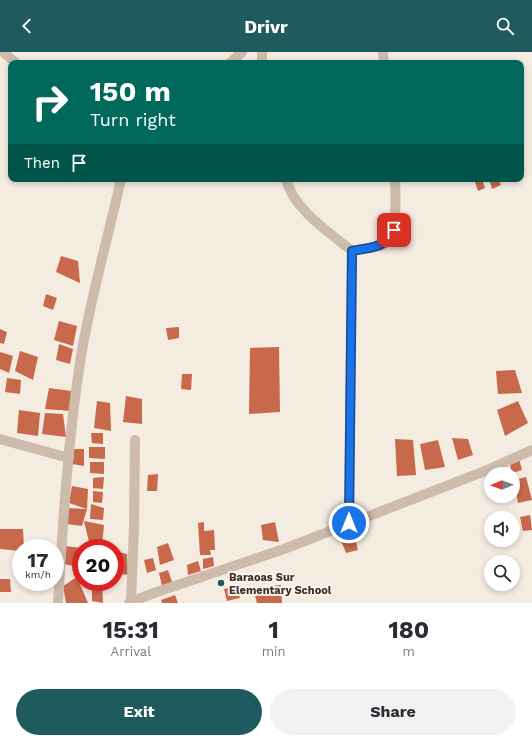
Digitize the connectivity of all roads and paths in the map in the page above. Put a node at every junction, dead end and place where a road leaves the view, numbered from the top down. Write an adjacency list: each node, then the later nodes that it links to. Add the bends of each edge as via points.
1 (3, 52): 3 (street)
2 (242, 52): 4 (street)
3 (12, 60)
4 (233, 60)
5 (119, 182): 12 (street, via 82,350)
6 (287, 182): 8 (street, via 291,193 309,216)
7 (395, 182): 8 (street, via 394,230 390,238 380,246)
8 (352, 251): 13 (street)
9 (0, 439): 12 (street)
10 (135, 440): 16 (street)
11 (532, 450): 13 (street, via 485,471)
12 (69, 458): 15 (street)
13 (349, 523): 14 (street)
14 (152, 598): 16 (street)
15 (58, 603)
16 (130, 603)

